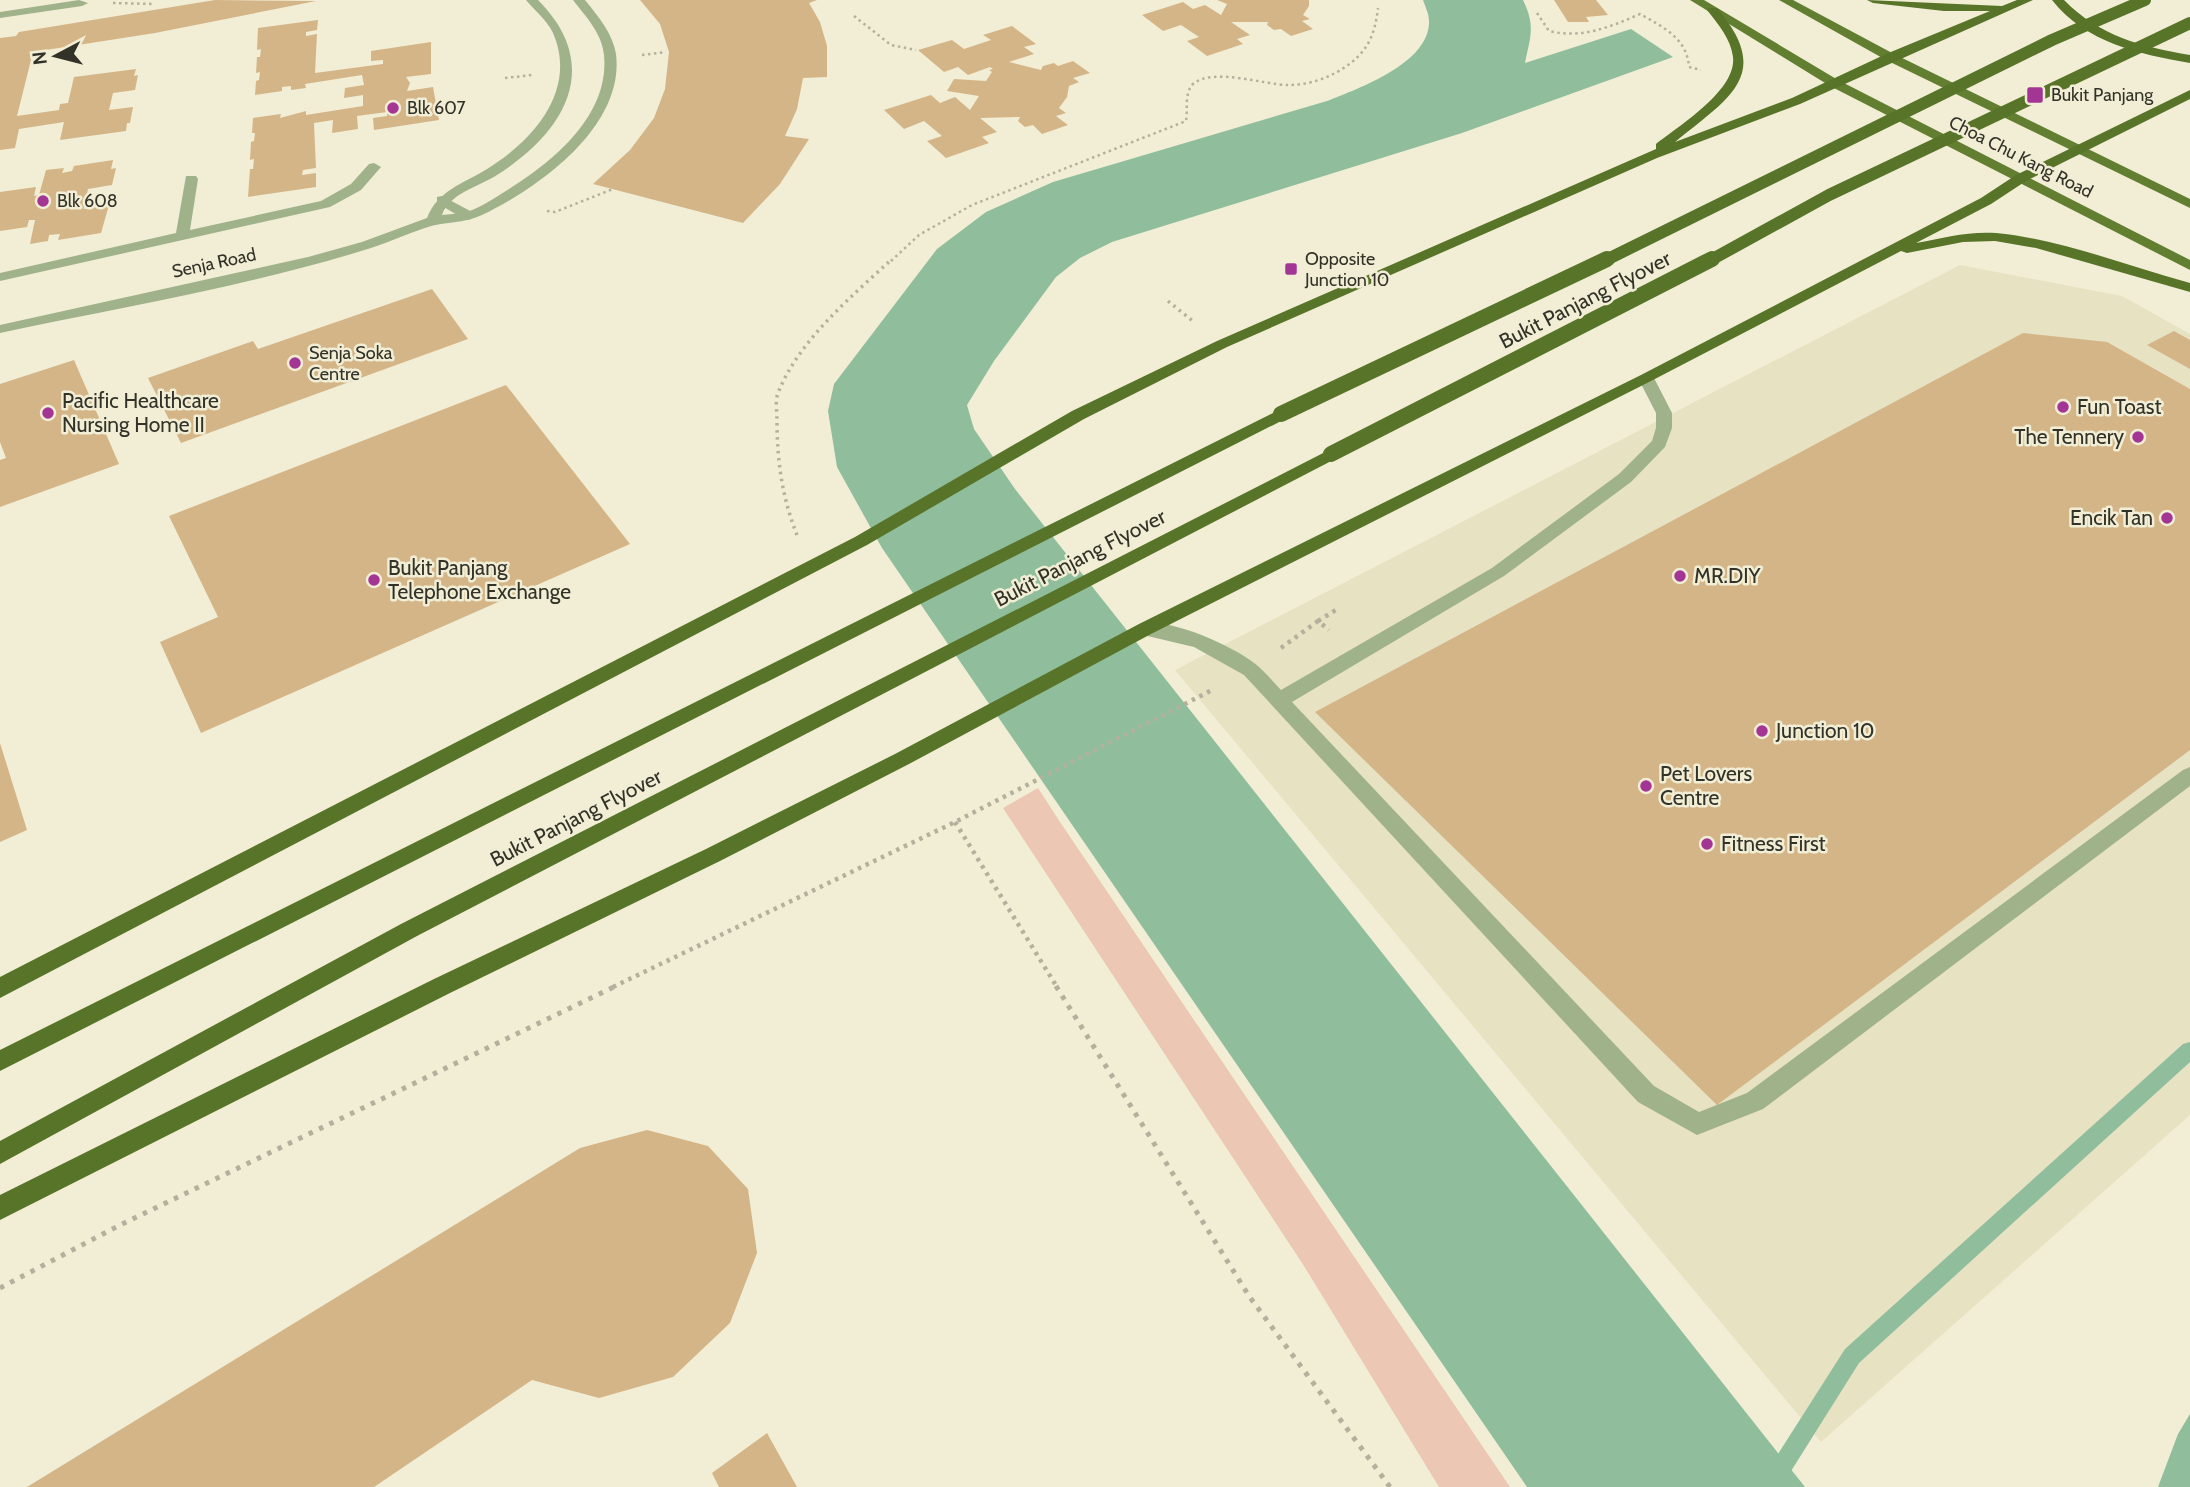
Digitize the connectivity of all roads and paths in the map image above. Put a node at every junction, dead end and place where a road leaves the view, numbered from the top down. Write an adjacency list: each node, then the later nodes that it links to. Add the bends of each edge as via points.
1 (532, 0): 34 (street, via 564,44 569,70 562,97 519,152)
2 (579, 0): 37 (street, Senja Road, via 600,28 611,56 610,75 595,114 551,166)
3 (1696, 0): 12 (main road, Choa Chu Kang Road)
4 (1785, 0): 21 (main road, Choa Chu Kang Road)
5 (1874, 0): 13 (highway)
6 (2027, 0): 13 (highway)
7 (2058, 0): 22 (highway, via 2070,15 2100,35 2143,51)
8 (2145, 0): 55 (highway, Bukit Panjang Flyover, bridge, via 2052,40 1684,223 1281,414)
9 (82, 3): 10 (path); 15 (street)
10 (155, 4)
11 (1378, 8): 46 (path, via 1374,35 1360,54 1335,73 1303,84 1198,80 1186,98 1186,121 972,205 919,235 815,336 789,370 777,396 777,460 785,505)
12 (1713, 9): 26 (main road, Choa Chu Kang Road); 29 (highway, via 1730,30 1738,55 1738,76)
13 (2005, 9): 21 (highway)
14 (1537, 13): 23 (path, via 1549,31 1573,37 1640,14 1679,38 1690,59)
15 (0, 15)
16 (854, 16): 18 (path, via 891,45)
17 (2190, 23): 56 (highway, Bukit Panjang Flyover, bridge, via 1829,195 1695,269 409,930)
18 (916, 50)
19 (666, 52): 20 (path)
20 (643, 55)
21 (1890, 57): 26 (highway); 28 (main road, Choa Chu Kang Road)
22 (2190, 58)
23 (1689, 68)
24 (537, 74): 25 (path)
25 (505, 78)
26 (1834, 83): 29 (highway); 31 (main road, Choa Chu Kang Road)
27 (2190, 94): 28 (highway)
28 (2079, 149): 31 (highway); 35 (main road, Choa Chu Kang Road)
29 (1652, 155): 54 (highway, via 1222,344 1078,415 861,541)
30 (373, 167): 39 (street, via 356,187 335,201)
31 (2021, 178): 40 (highway); 41 (main road, Choa Chu Kang Road)
32 (191, 179): 39 (street)
33 (613, 189): 36 (path, via 555,212)
34 (442, 200): 37 (street); 38 (street)
35 (2190, 204)
36 (543, 211)
37 (469, 216): 38 (street, Senja Road)
38 (433, 220): 44 (street, Senja Road, via 360,248 302,263)
39 (182, 237): 42 (street)
40 (1885, 254): 43 (highway, via 1963,238 1995,237 2038,244); 45 (highway)
41 (2190, 266)
42 (0, 277)
43 (2190, 288)
44 (0, 329)
45 (1646, 378): 49 (highway); 51 (street, via 1664,412 1664,428 1659,443 1625,478 1498,572)
46 (799, 537)
47 (1339, 608): 48 (path)
48 (1318, 621)
49 (1141, 631): 51 (street, via 1171,631 1210,644 1251,670); 57 (highway, via 713,855 442,985)
50 (1198, 698): 53 (path)
51 (1280, 700): 52 (street, via 1646,1094 1698,1124 1755,1101)
52 (2190, 775)
53 (955, 822): 58 (path, via 120,1225); 59 (path, via 1249,1296)
54 (0, 988)
55 (0, 1061)
56 (0, 1153)
57 (0, 1208)
58 (0, 1288)
59 (1390, 1487)

